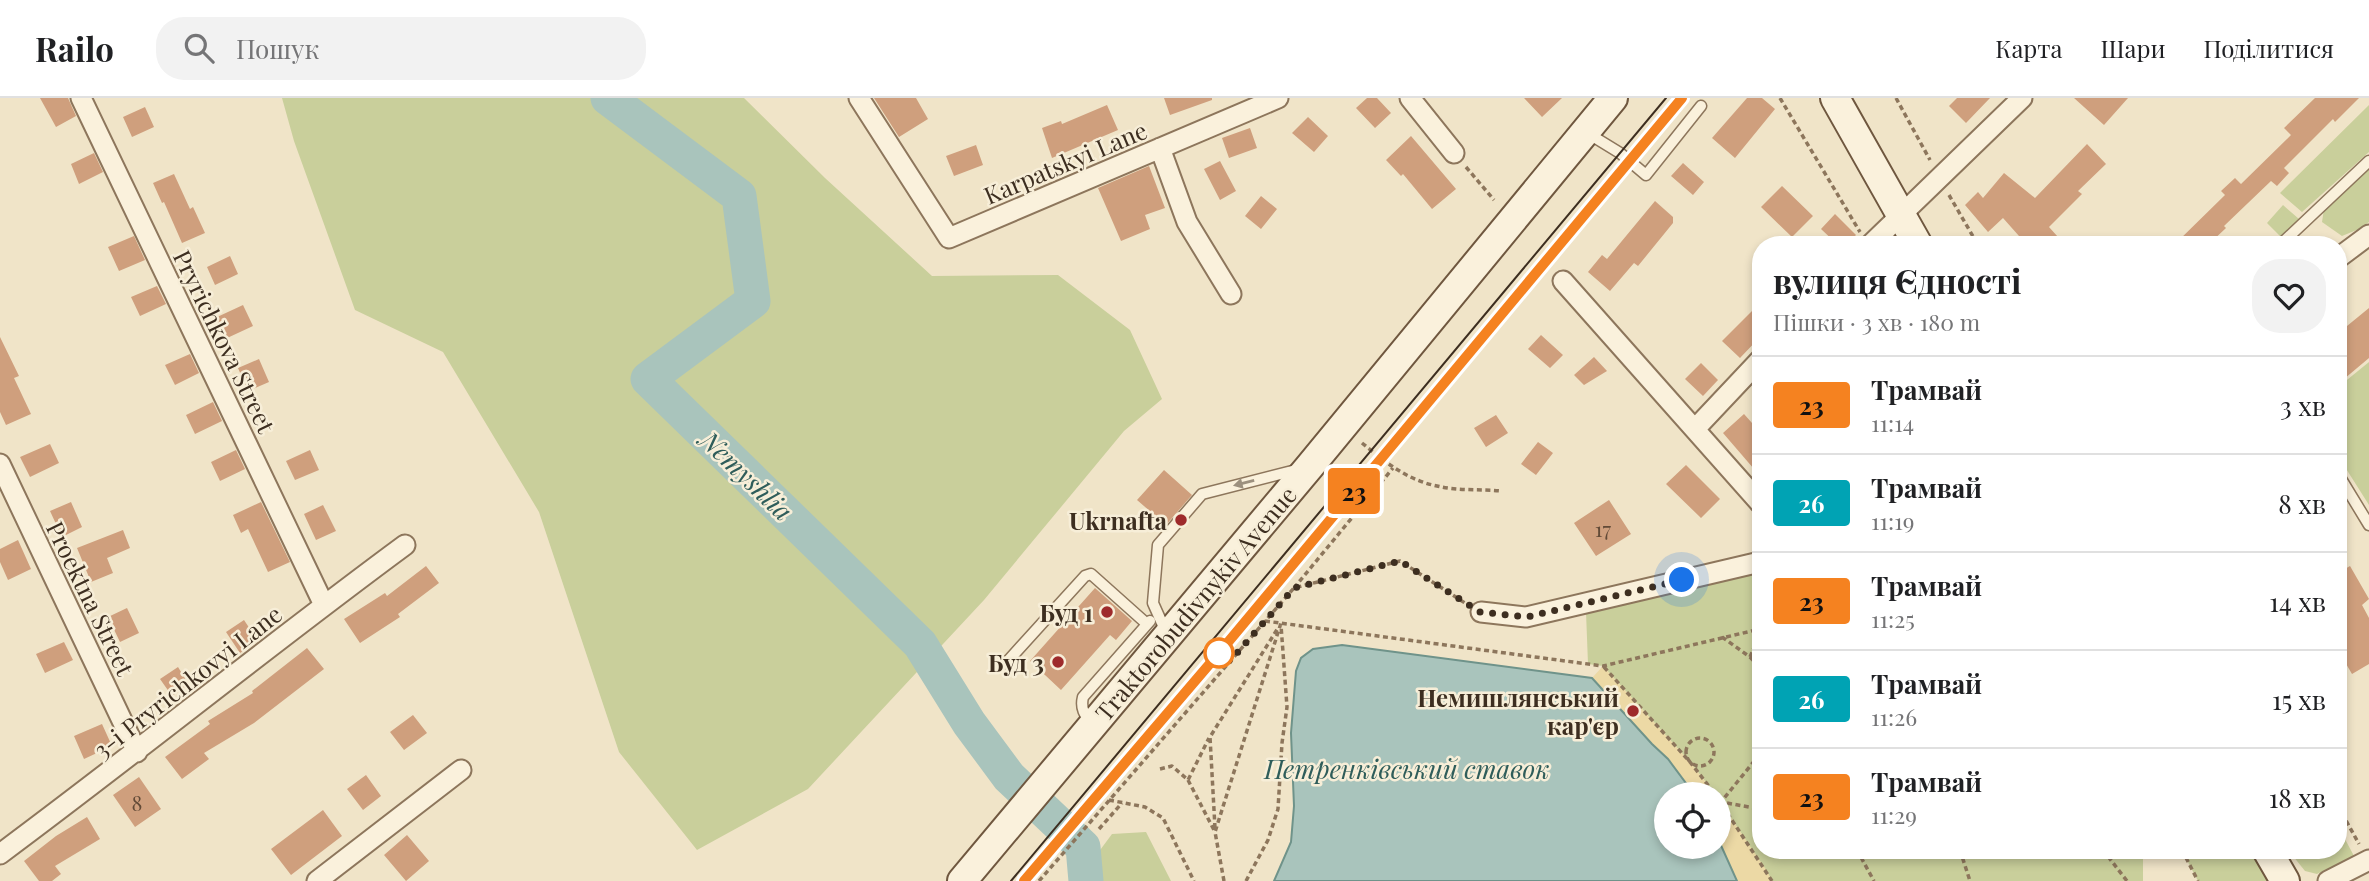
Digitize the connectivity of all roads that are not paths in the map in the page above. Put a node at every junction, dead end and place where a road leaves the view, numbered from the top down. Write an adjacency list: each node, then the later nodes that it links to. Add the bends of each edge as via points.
1 (81, 98): 30 (street, Pryrichkova Street)
2 (859, 98): 10 (street, Karpatskyi Lane, via 949,237)
3 (1278, 98): 10 (street, Karpatskyi Lane)
4 (1410, 98): 11 (street)
5 (1613, 98): 9 (main road, Traktorobudivnykiv Avenue)
6 (1835, 98): 13 (main road)
7 (2022, 98): 13 (street)
8 (1701, 106): 9 (lane, via 1646,175)
9 (1585, 132): 24 (main road, Traktorobudivnykiv Avenue)
10 (1160, 148): 20 (street, via 1187,222)
11 (1454, 153)
12 (2369, 161): 17 (lane)
13 (1900, 214): 15 (street); 16 (main road)
14 (2369, 235): 18 (street)
15 (1869, 236)
16 (1913, 236)
17 (2290, 236)
18 (2347, 251)
19 (1563, 281): 22 (street)
20 (1231, 293)
21 (1752, 368): 22 (street)
22 (1695, 429): 26 (street)
23 (0, 464): 34 (street, Proektna Street)
24 (1310, 466): 32 (main road, Traktorobudivnykiv Avenue); 32 (lane, one-way to 32, via 1202,494 1158,545 1153,603)
25 (2347, 489): 27 (lane)
26 (1752, 494)
27 (2369, 525)
28 (405, 545): 30 (street, 3-i Pryrichkovyi Lane)
29 (1752, 564): 31 (street, via 1527,617)
30 (324, 605): 34 (street, 3-i Pryrichkovyi Lane)
31 (1480, 612)
32 (1157, 624): 33 (lane, via 1091,574); 40 (main road, Traktorobudivnykiv Avenue, via 1093,724)
33 (1006, 663)
34 (137, 752): 36 (street, 3-i Pryrichkovyi Lane)
35 (461, 770): 39 (street)
36 (0, 854)
37 (2272, 859): 41 (main road)
38 (2368, 860): 42 (street)
39 (317, 881)
40 (962, 881)
41 (2285, 881)
42 (2328, 881)

